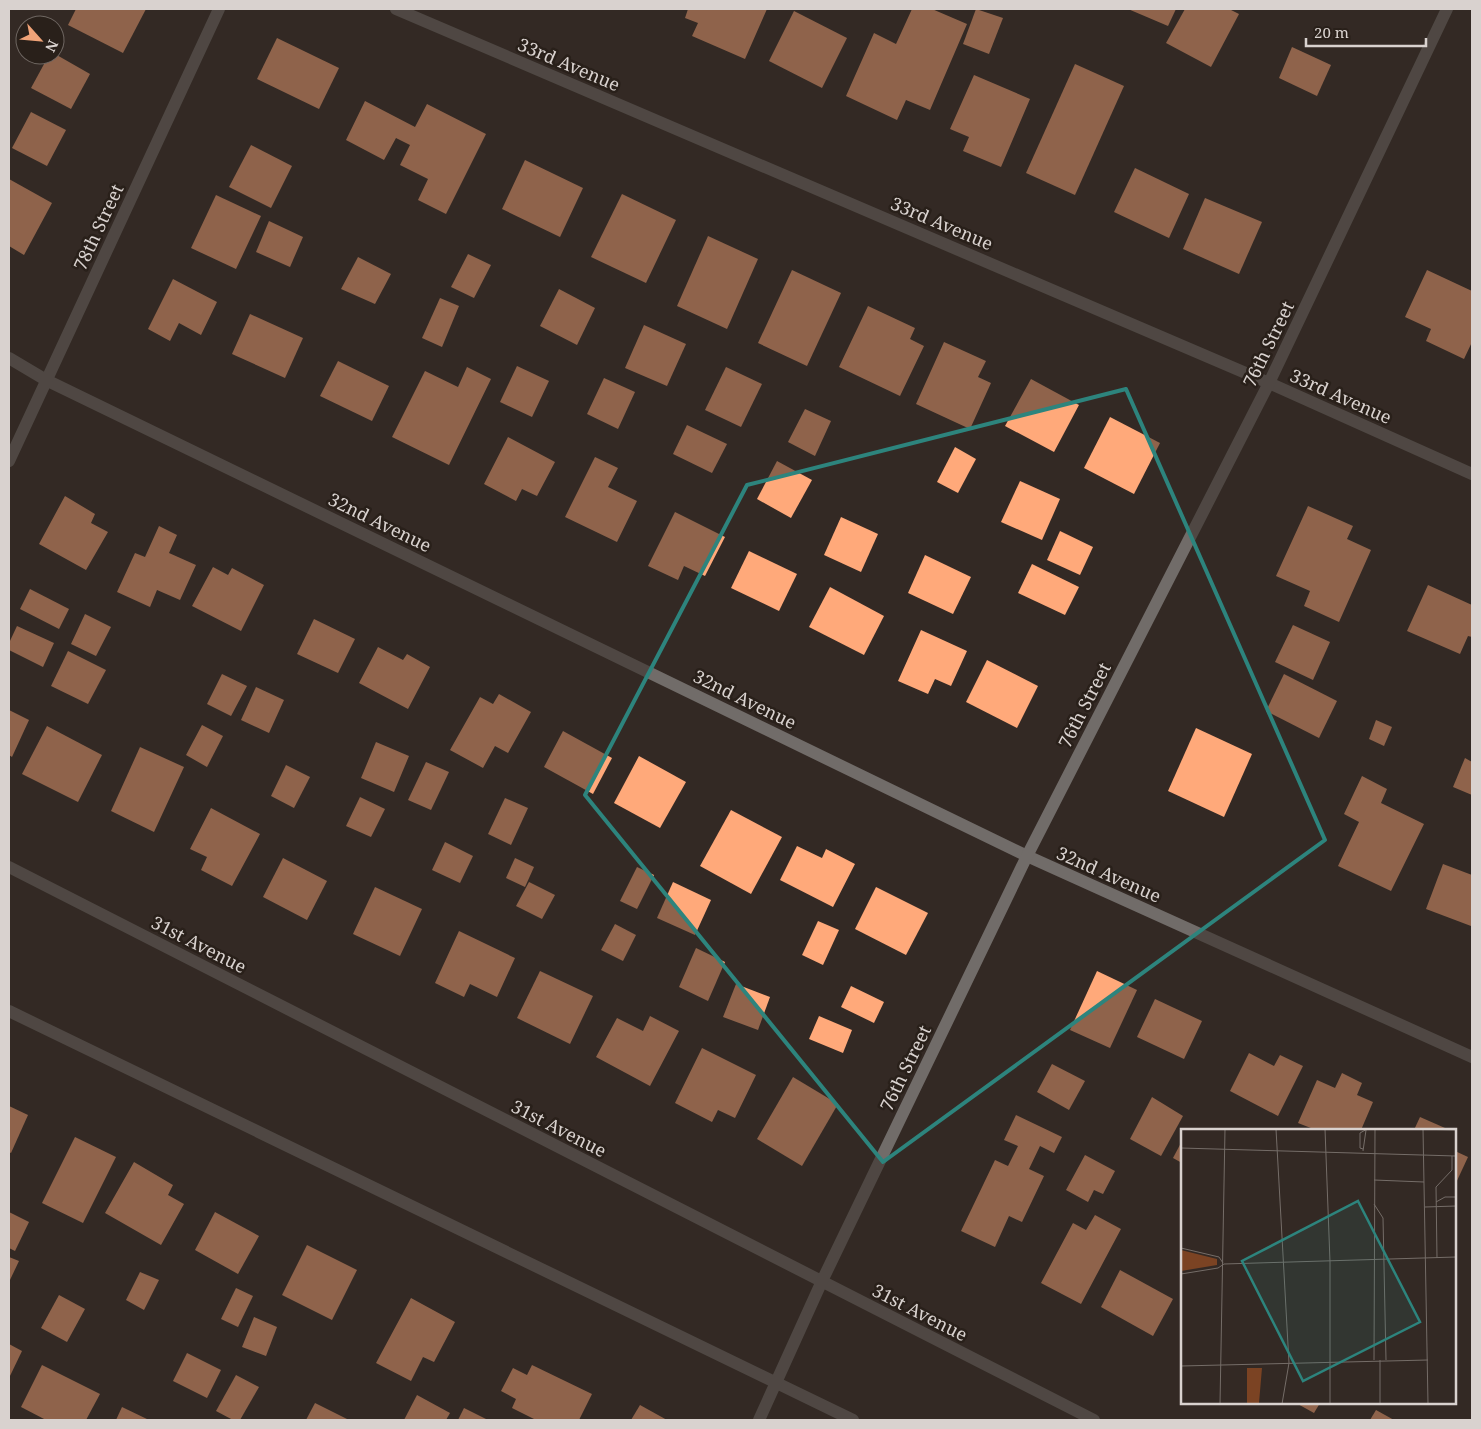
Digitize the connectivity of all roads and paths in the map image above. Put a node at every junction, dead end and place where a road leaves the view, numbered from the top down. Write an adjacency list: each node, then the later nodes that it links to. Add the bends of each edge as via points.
1 (219, 9): 5 (street, 78th Street)
2 (396, 9): 6 (street, 33rd Avenue)
3 (1447, 9): 6 (street, 76th Street)
4 (9, 358): 5 (street, 32nd Avenue)
5 (46, 380): 7 (street, 78th Street); 9 (street, 32nd Avenue)
6 (1269, 383): 8 (street, 33rd Avenue); 9 (street, 76th Street)
7 (9, 460)
8 (1472, 474)
9 (1026, 856): 12 (street, 32nd Avenue); 13 (street, 76th Street)
10 (9, 867): 13 (street, 31st Avenue)
11 (9, 1011): 14 (street)
12 (1472, 1057)
13 (822, 1281): 14 (street, 76th Street); 17 (street, 31st Avenue)
14 (776, 1383): 15 (street, 76th Street); 16 (street)
15 (759, 1420)
16 (853, 1420)
17 (1094, 1420)

